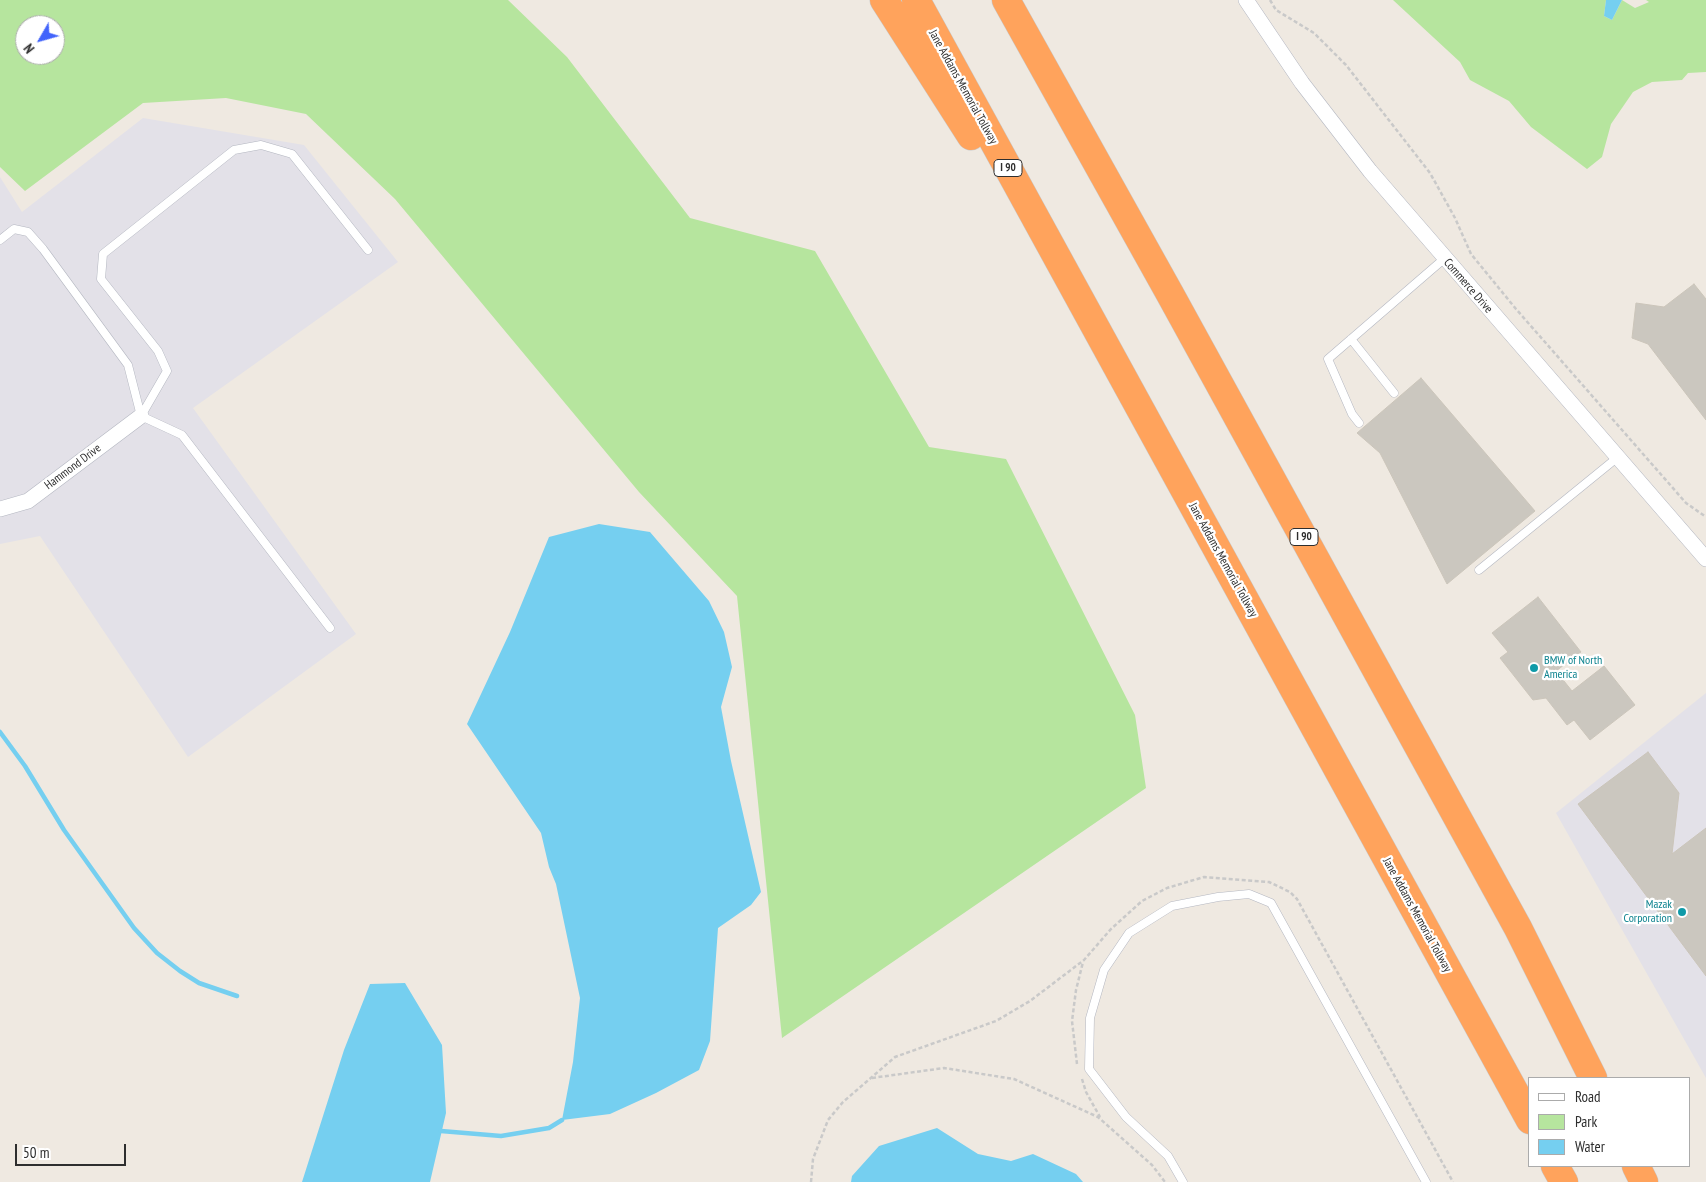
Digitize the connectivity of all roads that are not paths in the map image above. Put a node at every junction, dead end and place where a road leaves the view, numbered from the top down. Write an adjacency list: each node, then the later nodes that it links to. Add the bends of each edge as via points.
1 (884, 0): 8 (highway)
2 (916, 0): 8 (highway, Jane Addams Memorial Tollway / I 90)
3 (1006, 0): 18 (highway, I 90, via 1518,928)
4 (1246, 0): 7 (street, Commerce Drive, via 1302,83 1370,172)
5 (0, 240): 11 (lane, via 14,229 28,232 43,249 128,365)
6 (368, 250): 11 (lane, via 292,154 261,145 234,150 103,254 102,279 158,351 166,371)
7 (1445, 258): 9 (lane); 13 (street, Commerce Drive)
8 (1100, 336): 19 (highway, Jane Addams Memorial Tollway / I 90)
9 (1351, 339): 10 (lane); 12 (lane, via 1328,359 1352,414)
10 (1394, 393)
11 (141, 416): 14 (street, Hammond Drive, via 28,501); 17 (lane, via 182,435)
12 (1359, 422)
13 (1618, 457): 15 (street, Commerce Drive); 16 (lane)
14 (0, 509)
15 (1705, 556)
16 (1479, 570)
17 (330, 628)
18 (1592, 1077)
19 (1528, 1116)
20 (1556, 1167): 24 (highway)
21 (1636, 1167): 25 (highway)
22 (1183, 1182): 23 (lane, via 1168,1156 1126,1117 1089,1069 1090,1018 1104,970 1130,933 1172,906 1249,894 1271,903)
23 (1426, 1182)
24 (1564, 1182)
25 (1644, 1182)

